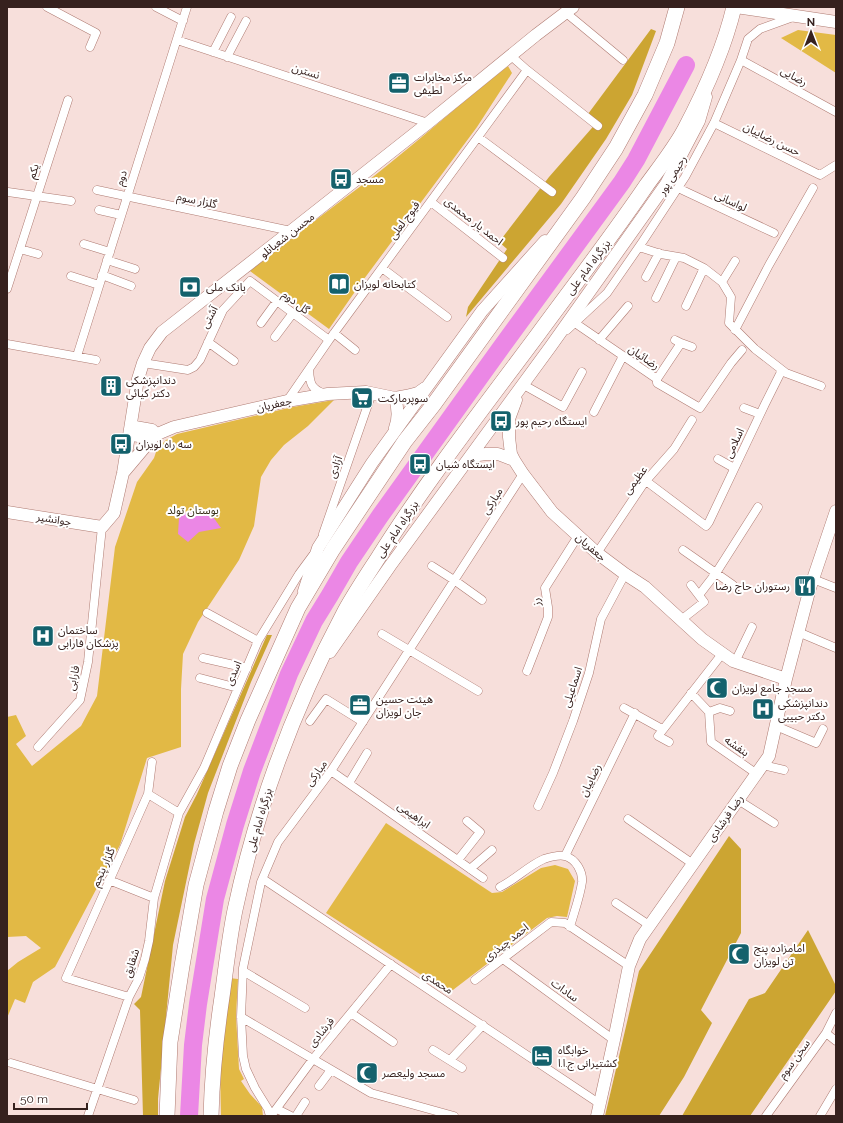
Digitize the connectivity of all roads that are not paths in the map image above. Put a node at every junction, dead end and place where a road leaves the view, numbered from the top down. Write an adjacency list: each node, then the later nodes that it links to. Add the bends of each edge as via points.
1 (47, 7): 13 (street, via 96,33)
2 (156, 7): 9 (street)
3 (187, 7): 9 (street, دوم)
4 (677, 7): 35 (highway, via 645,95 616,148)
5 (735, 7): 7 (main road); 20 (highway, بزرگراه امام علی)
6 (571, 8): 15 (main road, محسن شعبانلو); 17 (street)
7 (797, 16): 11 (main road); 18 (street, رحیمی پور, via 760,29 748,39)
8 (231, 17): 14 (street)
9 (183, 21): 12 (street, دوم)
10 (246, 21): 16 (street)
11 (836, 22)
12 (176, 40): 14 (street, نسترن); 34 (street, دوم)
13 (90, 47)
14 (213, 52): 16 (street, نسترن)
15 (510, 55): 19 (street); 23 (main road, محسن شعبانلو)
16 (227, 57): 23 (street, نسترن)
17 (623, 60)
18 (741, 60): 22 (street, رضایی); 24 (street, رحیمی پور)
19 (526, 70): 25 (street); 26 (street, فیوج لعلی)
20 (713, 72): 77 (main road, via 699,121 666,184); 145 (highway, بزرگراه امام علی, via 684,131 622,221 396,528 346,608)
21 (68, 100): 33 (street, یکم)
22 (836, 112)
23 (428, 123): 40 (main road, محسن شعبانلو)
24 (714, 123): 27 (street, حسن رضاییان, via 820,175); 28 (street, رحیمی پور)
25 (598, 126)
26 (478, 137): 32 (street); 37 (street, فیوج لعلی)
27 (836, 165)
28 (678, 188): 41 (street, لواسانی); 43 (street, رحیمی پور)
29 (813, 188): 71 (street)
30 (97, 190): 34 (street, گلزار سوم)
31 (8, 192): 33 (street)
32 (552, 192)
33 (37, 196): 36 (street); 44 (street, یکم)
34 (127, 196): 39 (street, دوم); 40 (street, گلزار سوم)
35 (583, 198): 92 (main road, via 482,311); 129 (highway, via 405,441 332,549)
36 (71, 201)
37 (431, 202): 49 (street, احمد یار محمدی); 52 (street, فیوج لعلی)
38 (100, 210): 39 (street)
39 (121, 215): 45 (street, دوم)
40 (291, 232): 85 (main road, محسن شعبانلو, via 162,332)
41 (774, 233)
42 (84, 244): 45 (street)
43 (639, 247): 47 (street); 70 (street, رحیمی پور, via 607,293)
44 (20, 249): 46 (street); 62 (street, یکم)
45 (110, 252): 50 (street, دوم)
46 (38, 254)
47 (659, 254): 48 (street); 57 (street)
48 (676, 257): 53 (street); 63 (street)
49 (503, 258)
50 (107, 260): 54 (street); 55 (street, دوم)
51 (735, 261): 59 (street)
52 (382, 268): 68 (street); 73 (street, فیوج لعلی)
53 (704, 268): 59 (street); 66 (street)
54 (135, 269)
55 (102, 275): 60 (street, دوم); 61 (street)
56 (71, 276): 60 (street)
57 (646, 277)
58 (250, 282): 64 (street, گل دوم); 75 (street, آشتی, via 223,310)
59 (722, 282): 71 (street, via 730,298 729,323)
60 (99, 285): 81 (street, دوم)
61 (131, 286)
62 (7, 289)
63 (656, 298)
64 (277, 301): 67 (street, گل دوم); 69 (street)
65 (628, 306): 74 (street)
66 (686, 306)
67 (293, 313): 72 (street); 73 (street, گل دوم)
68 (447, 317)
69 (261, 323)
70 (575, 323): 74 (street, رضائیان); 77 (street, رحیمی پور)
71 (735, 330): 87 (street)
72 (275, 337)
73 (332, 337): 79 (street, گل دوم); 86 (street, فیوج لعلی)
74 (599, 340): 82 (street, رضائیان)
75 (208, 342): 84 (street); 85 (street, آشتی, via 200,360 188,370)
76 (7, 344): 81 (street)
77 (551, 346): 90 (main road)
78 (692, 347): 89 (street, via 678,342)
79 (355, 350)
80 (742, 350): 89 (street, رضائیان, via 700,408 658,383)
81 (77, 356): 83 (street)
82 (623, 356): 89 (street, رضائیان); 98 (street)
83 (96, 360)
84 (234, 361)
85 (143, 363): 101 (main road, محسن شعبانلو)
86 (309, 370): 94 (street, via 313,386 318,391); 96 (street, فیوج لعلی)
87 (782, 370): 91 (street); 99 (street, اسلامی)
88 (582, 372): 90 (street, via 563,407)
89 (657, 379)
90 (522, 384): 104 (main road); 106 (main road, جعفریان, via 509,419 511,454)
91 (821, 386)
92 (428, 387): 95 (main road, جعفریان, via 418,393); 102 (main road)
93 (372, 393): 94 (main road, جعفریان); 95 (main road, جعفریان); 116 (street, آزادی)
94 (328, 394): 96 (main road, جعفریان)
95 (395, 398): 102 (main road, via 398,413)
96 (287, 401): 103 (main road, جعفریان, via 174,427)
97 (744, 408): 99 (street)
98 (594, 412)
99 (760, 414): 107 (street, اسلامی)
100 (692, 420): 110 (street, عظیمی, via 674,449)
101 (130, 430): 103 (main road, via 132,435 150,438); 108 (main road, محسن شعبانلو)
102 (394, 432): 116 (main road)
103 (155, 436): 108 (main road)
104 (471, 456): 106 (main road, via 498,454); 145 (main road)
105 (718, 459): 107 (street)
106 (514, 460): 109 (main road, جعفریان)
107 (734, 468): 110 (street, اسلامی, via 706,526)
108 (123, 473): 114 (main road, محسن شعبانلو, via 114,513)
109 (523, 474): 115 (main road, جعفریان, via 552,512); 123 (street, مبارکی)
110 (646, 481): 118 (street, عظیمی)
111 (758, 507): 120 (street)
112 (836, 511): 122 (main road, رضا فرشادی)
113 (7, 512): 114 (main road, جوانشیر)
114 (102, 527): 159 (street, فارابی, via 88,662 80,700)
115 (578, 536): 118 (main road, جعفریان); 142 (street, رز, via 545,588 548,617)
116 (318, 548): 129 (main road); 135 (street, اسدی)
117 (683, 550): 120 (street)
118 (597, 554): 121 (main road, جعفریان)
119 (432, 566): 123 (street)
120 (716, 573): 125 (street); 127 (street)
121 (625, 574): 131 (main road, جعفریان, via 645,587); 168 (street, اسماعیلی, via 601,619 589,673 556,766)
122 (813, 579): 126 (street); 133 (main road, رضا فرشادی)
123 (454, 580): 128 (street); 137 (street, مبارکی)
124 (691, 585): 127 (street)
125 (733, 585)
126 (836, 588)
127 (699, 595): 131 (street, via 704,602)
128 (482, 600)
129 (298, 608): 216 (highway, via 233,760 196,885 170,1042)
130 (207, 613): 135 (street)
131 (681, 620): 138 (main road, جعفریان)
132 (752, 627): 140 (street)
133 (798, 632): 136 (street); 144 (main road, رضا فرشادی)
134 (382, 634): 137 (street)
135 (258, 641): 141 (street, اسدی)
136 (836, 648)
137 (409, 650): 147 (street); 154 (street, مبارکی)
138 (722, 654): 140 (main road, جعفریان); 148 (street)
139 (203, 658): 141 (street)
140 (735, 662): 144 (main road, جعفریان)
141 (247, 668): 146 (street, اسدی)
142 (527, 671)
143 (200, 678): 146 (street)
144 (786, 679): 155 (main road, رضا فرشادی)
145 (309, 682): 217 (highway, بزرگراه امام علی, via 259,817 235,911 216,1037)
146 (238, 688): 169 (street, اسدی, via 204,768)
147 (478, 692)
148 (691, 693): 151 (street); 156 (street)
149 (624, 708): 152 (street)
150 (730, 711): 151 (street, via 720,708)
151 (709, 712): 162 (street, بنفشه, via 711,742)
152 (634, 713): 156 (street); 174 (street, رضاییان)
153 (310, 721): 154 (street, via 326,699)
154 (363, 722): 164 (street, مبارکی)
155 (776, 726): 157 (street, via 816,743); 162 (main road, رضا فرشادی, via 769,756)
156 (662, 729): 158 (street, via 658,736)
157 (823, 729)
158 (669, 742)
159 (38, 747)
160 (368, 753): 165 (street)
161 (152, 762): 166 (street, گلزار پنجم)
162 (760, 769): 163 (street); 167 (main road, رضا فرشادی)
163 (784, 770)
164 (332, 771): 165 (street, ابراهیمی); 179 (street, مبارکی, via 278,842)
165 (349, 783): 175 (street, ابراهیمی)
166 (148, 794): 169 (street); 180 (street, گلزار پنجم)
167 (738, 800): 172 (street); 176 (main road, رضا فرشادی)
168 (538, 806)
169 (179, 813): 182 (street, شقایق)
170 (628, 819): 176 (street)
171 (466, 821): 175 (street, via 480,832)
172 (774, 823)
173 (492, 850): 177 (street)
174 (564, 856): 181 (street, via 545,859); 185 (street, via 573,859 581,870 582,881)
175 (458, 860): 177 (street, ابراهیمی)
176 (692, 864): 184 (main road, رضا فرشادی)
177 (470, 869): 178 (street, ابراهیمی)
178 (483, 878)
179 (263, 879): 187 (street, محمدی); 189 (street, مبارکی)
180 (109, 880): 182 (street); 191 (street, گلزار پنجم, via 66,978)
181 (500, 887)
182 (154, 898): 191 (street, شقایق, via 145,959)
183 (616, 902): 184 (street)
184 (649, 925): 188 (main road, رضا فرشادی, via 640,938)
185 (570, 927): 186 (street, احمد چیذری, via 564,923 551,922); 188 (street)
186 (503, 959): 190 (street, احمد چیذری); 198 (street, سادات)
187 (391, 964): 193 (street, فرشادی); 196 (street, محمدی)
188 (629, 966): 198 (main road, رضا فرشادی)
189 (242, 971): 192 (street); 195 (street, مبارکی)
190 (475, 980)
191 (129, 997): 209 (street, شقایق)
192 (305, 1008)
193 (351, 1013): 200 (street); 202 (street, فرشادی)
194 (836, 1013): 197 (street, سخن سوم)
195 (241, 1017): 202 (street); 218 (street, مبارکی, via 246,1069)
196 (483, 1025): 203 (street); 212 (street, محمدی)
197 (826, 1033): 199 (street); 223 (street, سخن سوم)
198 (614, 1040): 212 (main road, رضا فرشادی)
199 (836, 1041)
200 (393, 1042)
201 (433, 1050): 203 (street)
202 (313, 1059): 206 (street); 213 (street, فرشادی)
203 (450, 1060): 205 (street)
204 (11, 1063): 209 (street)
205 (462, 1068)
206 (331, 1070): 207 (street); 214 (street, via 371,1093)
207 (319, 1086)
208 (836, 1089): 224 (street)
209 (97, 1090): 210 (street); 215 (street, شقایق)
210 (134, 1100)
211 (305, 1102): 220 (street)
212 (600, 1104): 222 (main road, رضا فرشادی)
213 (277, 1109): 218 (street, فرشادی); 219 (street)
214 (423, 1112): 221 (street)
215 (88, 1116)
216 (167, 1116)
217 (211, 1116)
218 (271, 1116)
219 (291, 1116)
220 (296, 1116)
221 (454, 1116)
222 (597, 1116)
223 (766, 1116)
224 (820, 1116)

